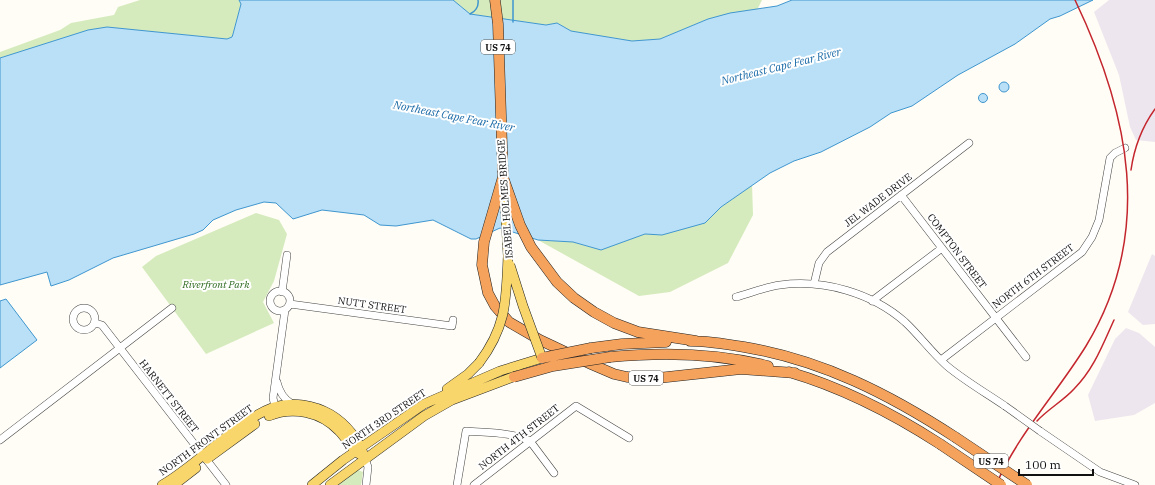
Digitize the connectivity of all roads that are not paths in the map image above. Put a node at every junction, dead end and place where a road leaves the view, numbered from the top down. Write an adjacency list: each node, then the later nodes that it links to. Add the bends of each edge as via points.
1 (495, 0): 4 (highway, ISABEL HOLMES BRIDGE / US 74)
2 (969, 143): 5 (street, JEL WADE DRIVE)
3 (1126, 148): 19 (street, NORTH 6TH STREET, via 1114,153 1108,163 1102,211 1087,246)
4 (503, 177): 8 (main road, ISABEL HOLMES BRIDGE / US 74); 23 (highway, US 74, via 521,228 543,265 556,282 574,298 614,323 644,334); 28 (highway, US 74, via 484,242 482,265 488,293 509,322 540,340 614,374 658,378 740,369)
5 (901, 195): 6 (street, COMPTON STREET); 9 (street, JEL WADE DRIVE, via 827,252 819,263)
6 (942, 248): 12 (street); 19 (street, COMPTON STREET)
7 (287, 255): 10 (street)
8 (508, 256): 26 (main road, ISABEL HOLMES BRIDGE, bridge); 32 (main road, bridge, via 505,305 496,338 468,374)
9 (814, 284): 11 (street, via 781,285); 12 (street, via 839,289)
10 (282, 292): 13 (street, via 288,295); 15 (street, via 276,292 270,300)
11 (736, 297)
12 (872, 301): 27 (street, via 904,321)
13 (290, 304): 17 (street); 18 (street, NUTT STREET)
14 (172, 308): 24 (street)
15 (274, 309): 17 (street); 22 (street)
16 (385, 309): 18 (street)
17 (285, 310): 22 (street)
18 (384, 317): 21 (street, NUTT STREET)
19 (995, 317): 25 (street, COMPTON STREET); 27 (street, NORTH 6TH STREET)
20 (95, 323): 24 (street, HARNETT STREET, via 102,325)
21 (453, 323)
22 (282, 333): 29 (street)
23 (696, 341): 26 (highway, bridge, via 622,344); 50 (highway, US 74, bridge, via 758,350 834,372 895,400)
24 (120, 348): 35 (street); 38 (street, HARNETT STREET)
25 (1026, 357)
26 (542, 358): 30 (main road, bridge, via 539,364); 32 (main road, NORTH 3RD STREET, via 500,371)
27 (941, 360): 51 (street, bridge, via 957,374 1100,472)
28 (795, 373): 30 (highway, bridge, via 766,365 693,354 653,354 610,357 554,366); 49 (highway, US 74, bridge, via 866,400 940,444)
29 (277, 377): 31 (street, via 282,395); 33 (street, via 273,398)
30 (514, 377): 39 (main road, NORTH 3RD STREET, via 452,400 424,416)
31 (292, 404): 33 (main road, NORTH FRONT STREET); 37 (main road, NORTH FRONT STREET, via 317,408 333,416 346,428)
32 (424, 404): 37 (main road, NORTH 3RD STREET)
33 (276, 410): 37 (main road, NORTH FRONT STREET, via 300,412 322,418); 38 (main road, NORTH FRONT STREET, via 254,417)
34 (629, 438): 36 (street, NORTH 4TH STREET, via 576,406)
35 (0, 440)
36 (530, 441): 40 (street); 47 (street, via 466,431); 48 (street, NORTH 4TH STREET)
37 (358, 449): 39 (main road, NORTH FRONT STREET); 44 (main road, NORTH 3RD STREET)
38 (205, 458): 41 (main road, NORTH FRONT STREET); 42 (main road, NORTH FRONT STREET); 43 (street, HARNETT STREET)
39 (365, 459): 45 (main road, NORTH 3RD STREET); 46 (street, via 368,467)
40 (554, 473)
41 (162, 485)
42 (174, 485)
43 (226, 485)
44 (312, 485)
45 (330, 485)
46 (366, 485)
47 (458, 485)
48 (474, 485)
49 (1001, 485)
50 (1026, 485)
51 (1135, 485)

